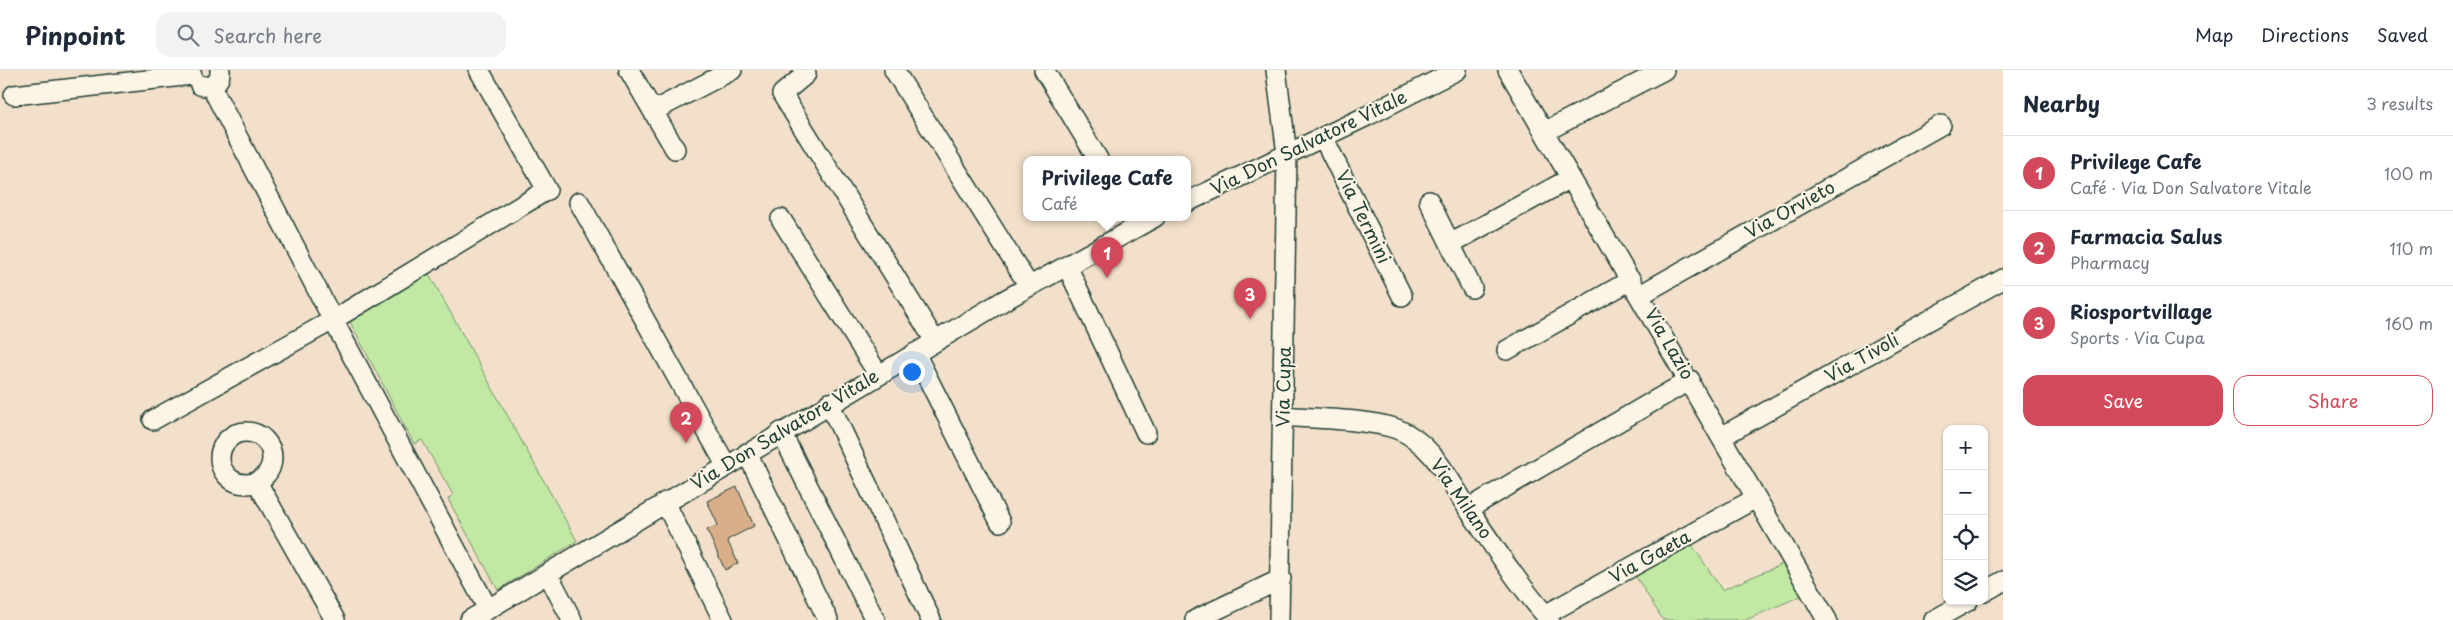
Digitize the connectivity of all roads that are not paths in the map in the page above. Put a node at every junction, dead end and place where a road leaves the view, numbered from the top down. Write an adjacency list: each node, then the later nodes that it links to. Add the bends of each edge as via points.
1 (479, 70): 35 (street, via 548,190)
2 (629, 70): 15 (street)
3 (732, 70): 15 (street)
4 (803, 70): 36 (street, via 806,74 782,94)
5 (894, 70): 31 (street)
6 (1044, 70): 21 (street)
7 (1276, 70): 20 (street, Via Cupa)
8 (1457, 70): 18 (street, Via Don Salvatore Vitale)
9 (1508, 70): 17 (street, Via Lazio)
10 (1664, 70): 17 (street)
11 (192, 73): 12 (street, via 198,84); 13 (street)
12 (222, 75): 35 (street)
13 (108, 77): 14 (street)
14 (14, 95)
15 (653, 111): 19 (street)
16 (1941, 125): 32 (street, Via Orvieto)
17 (1544, 132): 22 (street, Via Lazio)
18 (1324, 137): 20 (street, Via Don Salvatore Vitale); 34 (street, Via Termini)
19 (675, 149)
20 (1287, 154): 23 (street, Via Don Salvatore Vitale); 42 (street, Via Cupa)
21 (1096, 156)
22 (1571, 178): 28 (street); 32 (street, Via Lazio)
23 (1191, 200)
24 (1429, 201): 28 (street)
25 (579, 202): 48 (street)
26 (781, 219): 39 (street)
27 (1135, 221): 29 (street, Via Don Salvatore Vitale)
28 (1450, 244): 33 (street)
29 (1067, 266): 31 (street, Via Don Salvatore Vitale); 45 (street)
30 (2003, 278): 46 (street, Via Tivoli)
31 (1029, 286): 36 (street, Via Don Salvatore Vitale)
32 (1635, 287): 37 (street, Via Orvieto); 40 (street, Via Lazio)
33 (1472, 288)
34 (1402, 296)
35 (333, 320): 43 (street); 59 (street)
36 (935, 341): 38 (street, Via Don Salvatore Vitale)
37 (1508, 350)
38 (915, 353): 39 (street, Via Don Salvatore Vitale); 53 (street)
39 (878, 374): 41 (street, Via Don Salvatore Vitale)
40 (1690, 380): 46 (street, Via Lazio); 52 (street)
41 (829, 404): 44 (street, Via Don Salvatore Vitale); 67 (street)
42 (1284, 416): 52 (street, Via Milano, via 1398,429 1437,460); 55 (street, Via Cupa)
43 (153, 420)
44 (782, 432): 47 (street, Via Don Salvatore Vitale); 66 (street)
45 (1146, 433)
46 (1721, 437): 50 (street, Via Lazio)
47 (747, 452): 48 (street, Via Don Salvatore Vitale); 65 (street)
48 (726, 465): 51 (street, Via Don Salvatore Vitale)
49 (257, 482): 61 (street)
50 (1756, 498): 60 (street, Via Gaeta); 70 (street, Via Lazio)
51 (665, 502): 54 (street, Via Don Salvatore Vitale); 64 (street)
52 (1468, 509): 60 (street, Via Milano)
53 (1000, 522)
54 (548, 574): 59 (street, Via Don Salvatore Vitale); 63 (street)
55 (1280, 579): 68 (street); 69 (street, Via Cupa)
56 (2003, 581): 57 (street)
57 (1988, 590)
58 (1961, 605): 71 (street)
59 (488, 609): 62 (street, Via Don Salvatore Vitale)
60 (1548, 618)
61 (334, 620)
62 (470, 620)
63 (572, 620)
64 (723, 620)
65 (828, 620)
66 (875, 620)
67 (931, 620)
68 (1195, 620)
69 (1280, 620)
70 (1828, 620)
71 (1934, 620)

